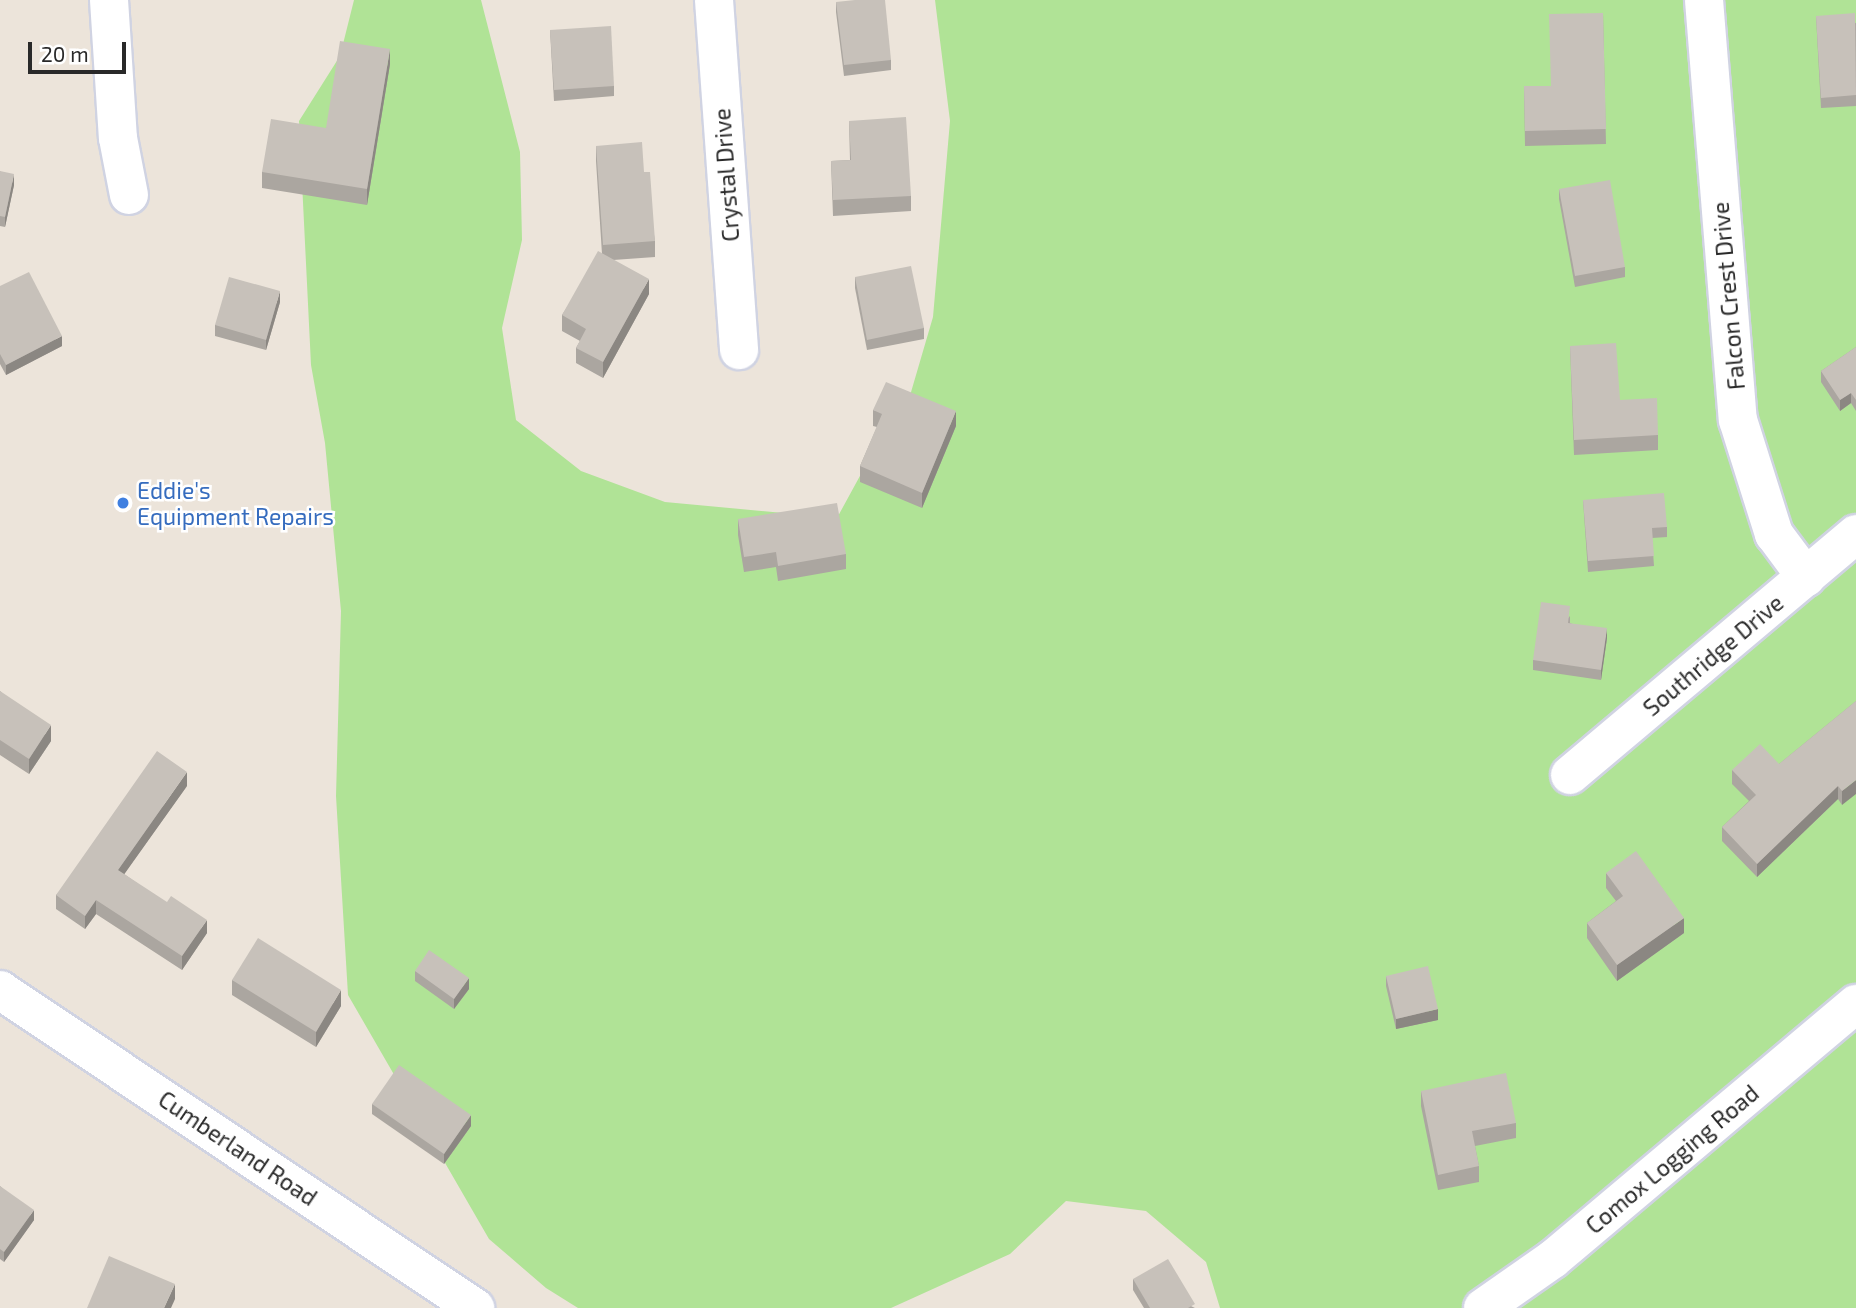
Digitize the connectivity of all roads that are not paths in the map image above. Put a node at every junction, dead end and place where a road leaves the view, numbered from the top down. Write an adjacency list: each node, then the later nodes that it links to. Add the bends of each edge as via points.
1 (109, 0): 4 (street, via 118,138)
2 (713, 0): 5 (street, Crystal Drive)
3 (1704, 0): 7 (street, Falcon Crest Drive, via 1738,420 1774,534)
4 (129, 195)
5 (739, 349)
6 (1856, 534): 7 (street, Southridge Drive)
7 (1806, 577): 8 (street, Southridge Drive)
8 (1570, 775)
9 (0, 990): 11 (street, Cumberland Road)
10 (1856, 1004): 12 (street, Comox Logging Road, via 1553,1259)
11 (475, 1308)
12 (1483, 1308)

